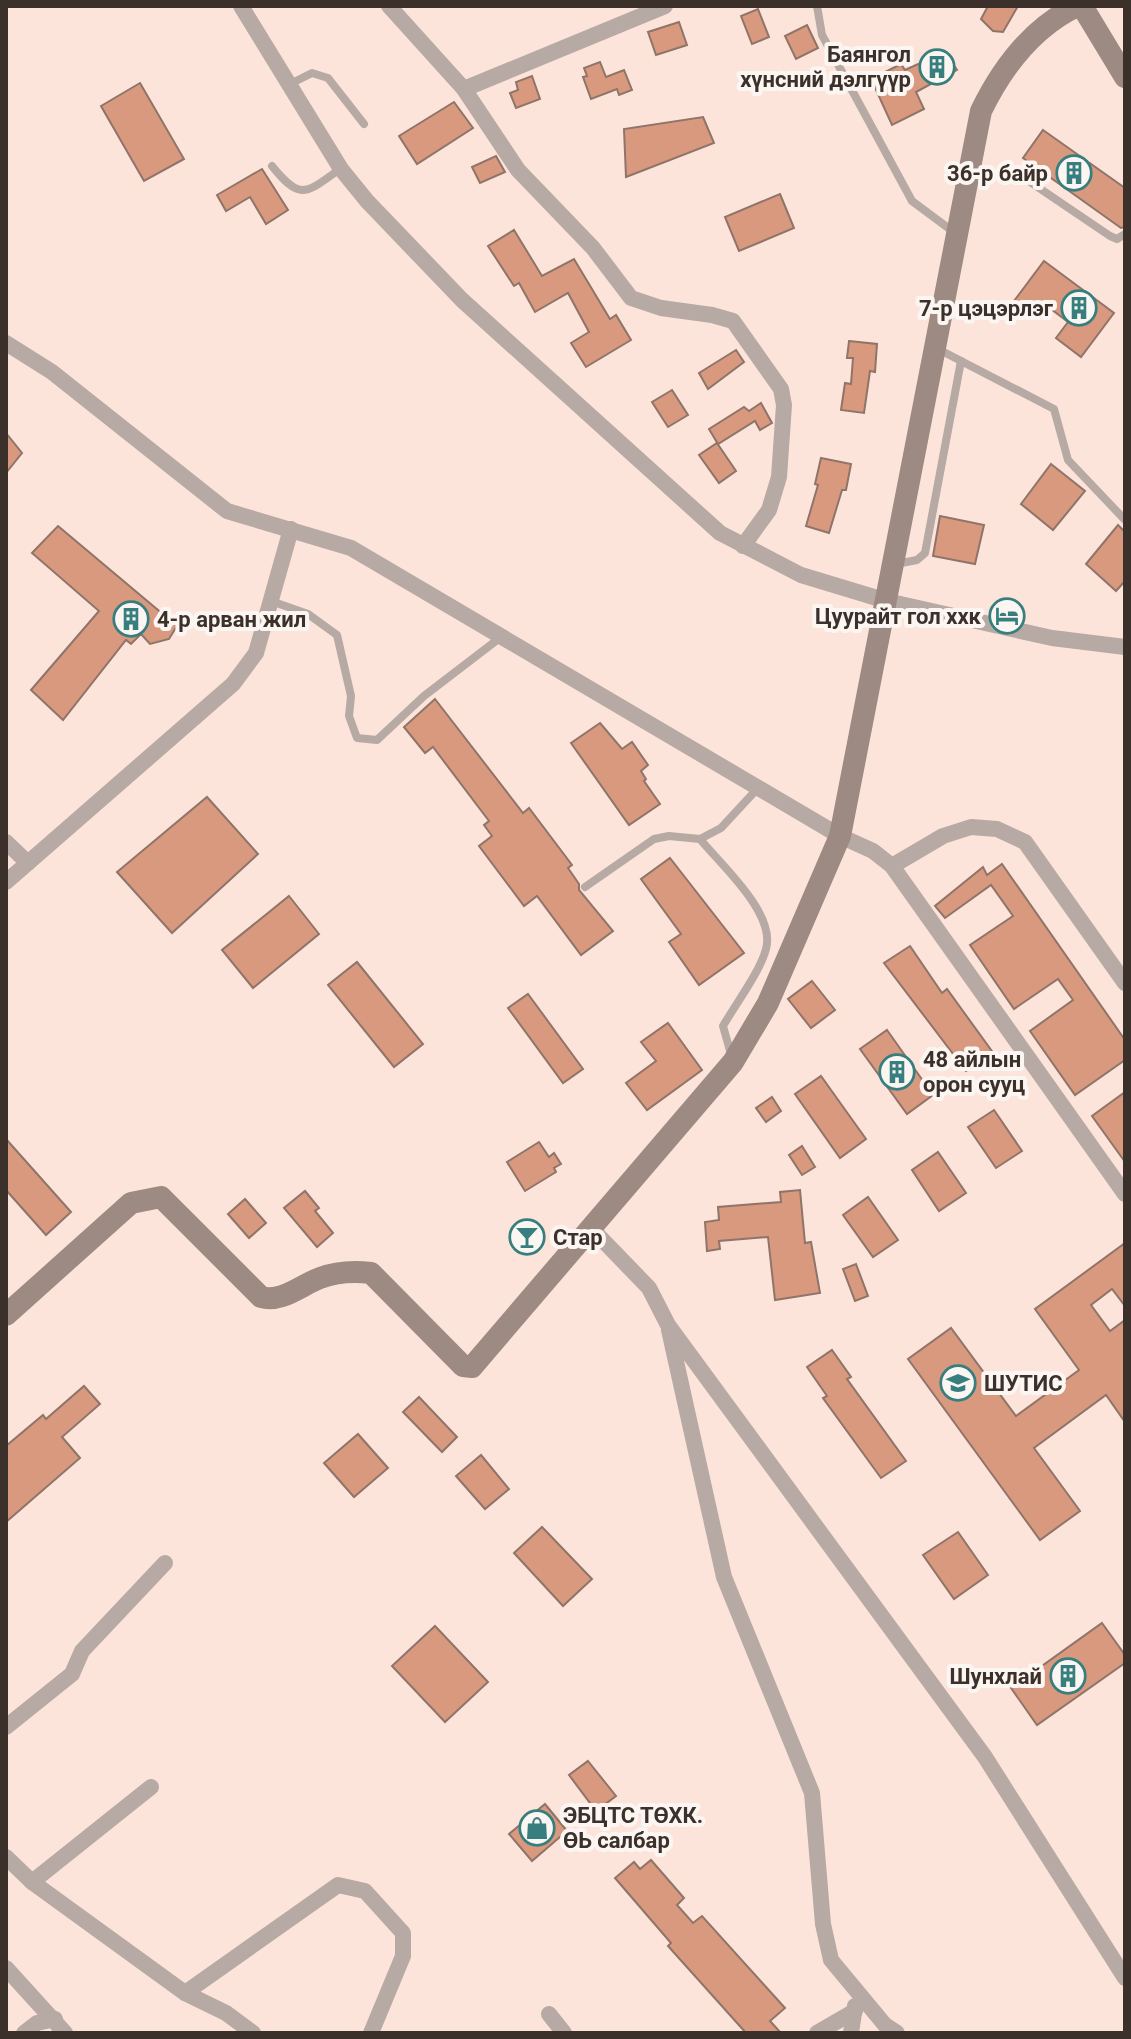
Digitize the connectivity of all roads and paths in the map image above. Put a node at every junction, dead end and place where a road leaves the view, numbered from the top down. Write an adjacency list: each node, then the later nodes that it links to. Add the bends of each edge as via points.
1 (241, 6): 7 (street)
2 (389, 6): 8 (street)
3 (665, 6): 8 (street)
4 (817, 6): 13 (lane, via 822,35 912,201)
5 (1080, 6): 6 (street); 13 (street, via 1037,30 991,90 981,111)
6 (1125, 77)
7 (289, 85): 9 (lane, via 312,73 328,78); 11 (street)
8 (464, 89): 20 (street, via 518,170 593,248 631,298 733,321 781,389 779,477 769,510)
9 (364, 124)
10 (272, 166): 11 (lane, via 289,188 300,192)
11 (341, 169): 20 (street, via 462,300 720,533)
12 (1014, 171): 14 (lane, via 1110,236)
13 (956, 233): 16 (street)
14 (1125, 234)
15 (6, 343): 19 (street, via 52,372 227,511)
16 (935, 348): 17 (lane); 21 (street)
17 (961, 361): 18 (lane, via 1054,409 1068,460); 21 (lane, via 925,553)
18 (1125, 520)
19 (291, 529): 22 (street); 24 (street, via 351,548)
20 (743, 546): 23 (street, via 801,575)
21 (895, 565): 23 (street)
22 (271, 601): 24 (lane, via 308,614 337,635 351,696 349,716 357,738 367,742 377,740 424,696); 30 (street, via 256,653 233,684)
23 (887, 601): 25 (street, via 1052,638); 27 (street)
24 (502, 637): 26 (street)
25 (1125, 647)
26 (758, 788): 27 (street); 28 (lane, via 721,828)
27 (840, 836): 31 (street); 35 (street, via 768,1003)
28 (700, 839): 33 (lane, via 654,839); 35 (lane, via 760,911 768,930 766,950 723,1026)
29 (6, 842): 30 (street)
30 (28, 863): 32 (street)
31 (892, 866): 34 (street, via 943,836 971,827 997,829 1025,842); 36 (street)
32 (6, 882)
33 (585, 887)
34 (1125, 983)
35 (733, 1062): 37 (street)
36 (1125, 1194)
37 (592, 1229): 38 (street, via 469,1368 371,1273 322,1277 274,1299 261,1297 161,1197 153,1196 131,1203); 39 (street, via 649,1288)
38 (6, 1315)
39 (668, 1325): 46 (street, via 985,1757); 47 (street, via 724,1577 812,1793 831,1960)
40 (165, 1563): 41 (street, via 82,1651 72,1674)
41 (6, 1727)
42 (151, 1787): 44 (street)
43 (6, 1857): 44 (street)
44 (32, 1882): 48 (street)
45 (6, 1968): 51 (street)
46 (1125, 1978)
47 (858, 1992): 49 (street); 58 (street)
48 (185, 1993): 53 (street); 54 (street, via 338,1885 355,1886 403,1933 403,1956)
49 (855, 2011): 56 (street); 57 (street)
50 (549, 2014): 55 (street)
51 (60, 2026): 52 (street, via 37,2023)
52 (24, 2033)
53 (253, 2033)
54 (371, 2033)
55 (564, 2033)
56 (817, 2033)
57 (851, 2033)
58 (897, 2033)

